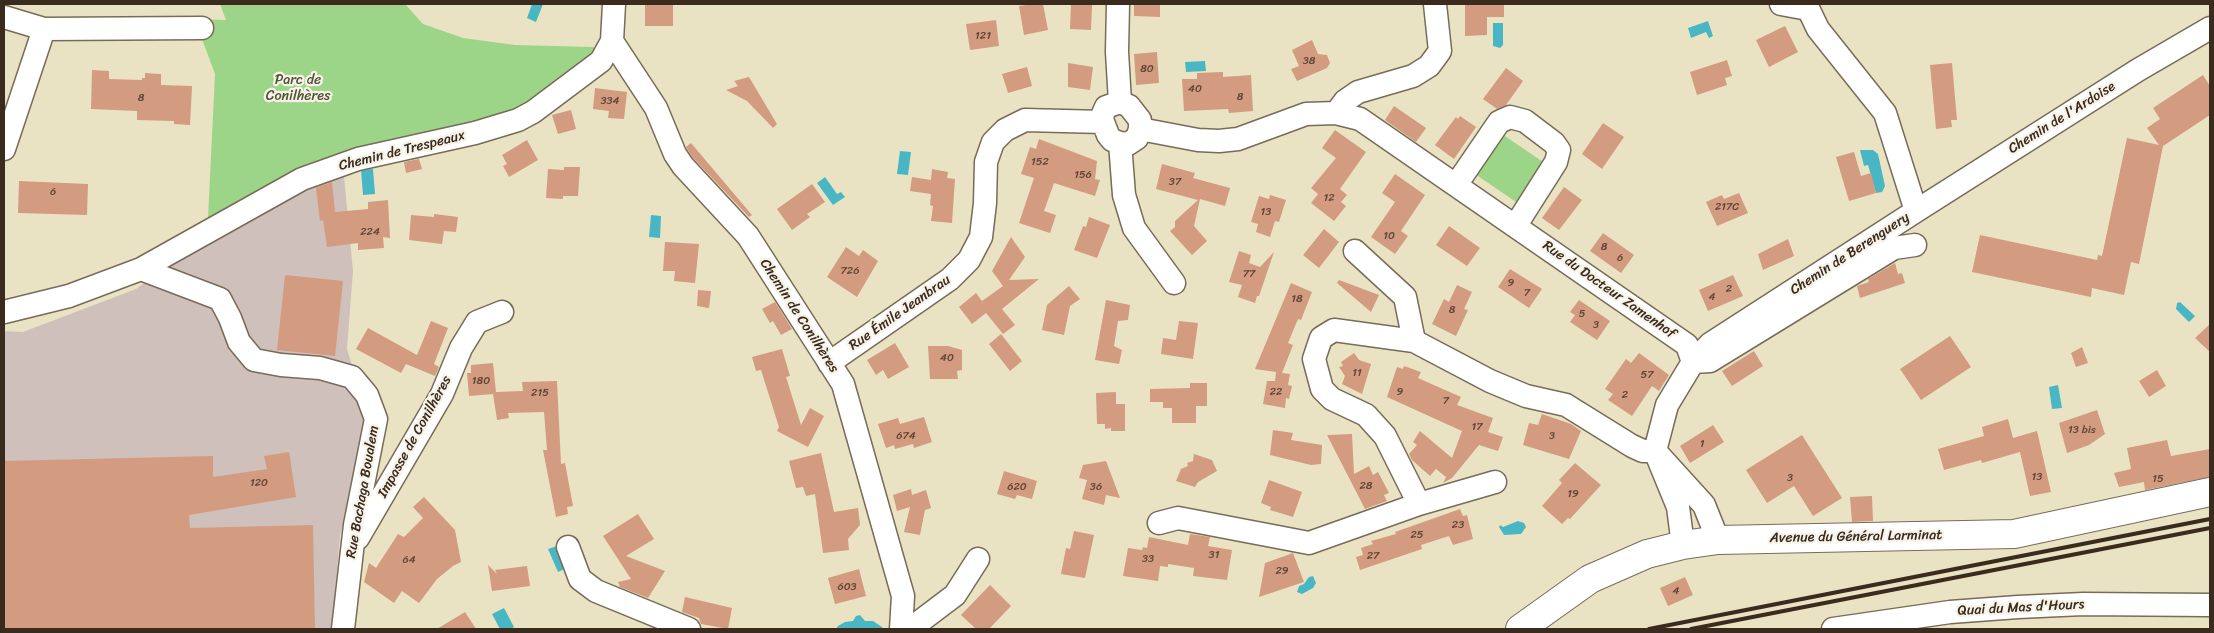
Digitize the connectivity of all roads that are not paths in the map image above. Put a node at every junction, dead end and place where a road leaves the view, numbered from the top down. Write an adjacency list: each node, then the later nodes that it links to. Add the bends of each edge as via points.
1 (614, 4): 10 (street, Chemin de Trespeaux)
2 (1118, 4): 11 (street)
3 (1435, 4): 12 (street, via 1440,51 1429,66 1413,76 1358,92)
4 (1781, 4): 5 (street, Chemin de Berenguery)
5 (1807, 6): 18 (street, Chemin de Berenguery, via 1818,30 1885,113)
6 (4, 17): 9 (street)
7 (202, 28): 9 (street)
8 (2210, 28): 18 (street, Chemin de l'Ardoise)
9 (44, 29): 16 (street)
10 (612, 41): 22 (street, Chemin de Trespeaux, via 601,61 518,120 358,159 302,179); 28 (street, Chemin de Conilhères, via 656,108 683,166 748,236)
11 (1120, 102): 13 (street, via 1106,107); 14 (street, via 1134,110 1140,120)
12 (1336, 113): 14 (street, Rue du Docteur Zamenhof, via 1306,114 1238,139 1219,141); 17 (street, Rue du Docteur Zamenhof, via 1360,119)
13 (1103, 122): 15 (street, via 1108,136); 28 (street, Rue Émile Jeanbrau, via 1025,120 1005,130 993,142 986,162 981,237 969,260 950,279)
14 (1140, 129): 15 (street, via 1136,140)
15 (1120, 143): 23 (street, via 1124,195 1134,228)
16 (4, 149)
17 (1456, 185): 19 (street, Rue du Docteur Zamenhof); 19 (street, via 1499,122 1510,117 1525,121 1559,150 1556,162)
18 (1916, 211): 27 (street, Chemin de Berenguery, via 1710,344)
19 (1516, 225): 27 (street, Rue du Docteur Zamenhof, via 1688,345)
20 (1915, 245): 27 (street, Chemin de Berenguery, via 1894,248 1710,361)
21 (1355, 251): 26 (street, via 1405,296)
22 (141, 269): 24 (street, Chemin de Trespeaux, via 69,296); 36 (street, Rue Bachaga Boualem, via 220,299 239,342 254,360 320,368 352,377 367,394 376,419)
23 (1174, 283)
24 (4, 312)
25 (502, 312): 36 (street, Impasse de Conilhères, via 477,322 461,348 442,394)
26 (1414, 341): 29 (street, via 1490,381 1526,396 1566,405 1632,446 1643,451); 32 (street, via 1334,330 1321,338 1314,359 1322,389 1332,399 1366,415 1385,436)
27 (1693, 362): 29 (street, Chemin de Berenguery, via 1668,405)
28 (828, 363): 43 (street, Chemin de Conilhères, via 843,384 903,596)
29 (1655, 451): 34 (street, via 1704,505); 35 (street, via 1678,507)
30 (1495, 482): 32 (street)
31 (2210, 492): 34 (main road, Avenue du Général Larminat, via 2014,534)
32 (1418, 504): 33 (street, via 1309,543 1178,518)
33 (1159, 523)
34 (1718, 540): 35 (main road, Avenue du Général Larminat)
35 (1683, 545): 40 (main road, Avenue du Général Larminat, via 1647,554 1590,580)
36 (352, 547): 41 (street, Rue Bachaga Boualem)
37 (568, 547): 42 (street, via 580,578 596,591)
38 (978, 559): 44 (street, via 955,595)
39 (2210, 605): 45 (street, Quai du Mas d'Hours, via 2083,604 2008,608 1930,614)
40 (1529, 621)
41 (344, 629)
42 (688, 629)
43 (901, 629)
44 (910, 629)
45 (1833, 629)

